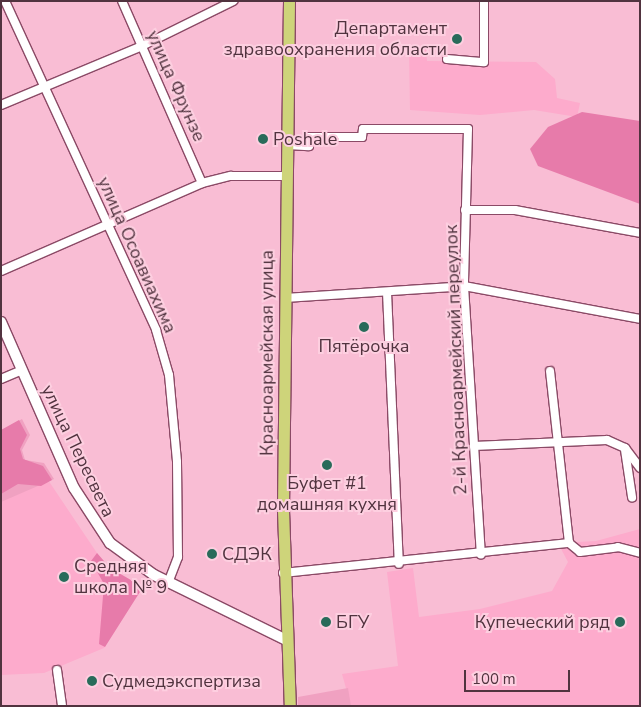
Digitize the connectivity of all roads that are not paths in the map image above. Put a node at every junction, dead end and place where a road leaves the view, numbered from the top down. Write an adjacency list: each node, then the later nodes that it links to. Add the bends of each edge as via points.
1 (6, 1): 8 (street, улица Осоавиахима)
2 (122, 1): 6 (street, улица Фрунзе)
3 (233, 1): 6 (street)
4 (289, 1): 10 (main road, Красноармейская улица)
5 (484, 1): 7 (street, via 484,62)
6 (142, 46): 8 (street); 12 (street, улица Фрунзе)
7 (447, 59)
8 (44, 87): 9 (street); 14 (street, улица Осоавиахима)
9 (1, 105)
10 (287, 145): 11 (main road, Красноармейская улица); 13 (street, 2-й Красноармейский переулок, via 309,146 309,137 362,137 362,129 468,129)
11 (287, 176): 12 (street, via 231,176); 19 (main road, Красноармейская улица)
12 (202, 183): 14 (street)
13 (465, 210): 15 (street, via 515,210); 17 (street, 2-й Красноармейский переулок)
14 (108, 225): 16 (street); 35 (street, улица Осоавиахима, via 156,330 169,375 177,462 176,567)
15 (640, 233)
16 (1, 271)
17 (464, 286): 18 (street); 20 (street); 26 (street, 2-й Красноармейский переулок)
18 (387, 292): 19 (street); 33 (street)
19 (285, 298): 34 (main road, Красноармейская улица)
20 (640, 319)
21 (1, 322): 22 (main road, улица Пересвета)
22 (22, 370): 24 (street); 35 (main road, улица Пересвета, via 74,488 99,531 121,553)
23 (550, 371): 25 (street)
24 (1, 379)
25 (559, 443): 26 (street); 27 (street, via 607,440); 30 (street)
26 (474, 446): 32 (street, 2-й Красноармейский переулок)
27 (625, 448): 28 (street); 29 (street)
28 (640, 468)
29 (632, 497)
30 (569, 543): 31 (street, via 580,552 618,547); 32 (street)
31 (640, 552)
32 (482, 554): 33 (street)
33 (399, 564): 34 (street)
34 (284, 574): 36 (main road, Красноармейская улица)
35 (168, 582): 36 (main road, улица Пересвета)
36 (286, 640): 39 (main road, Красноармейская улица)
37 (57, 670): 38 (street)
38 (62, 706)
39 (290, 706)

